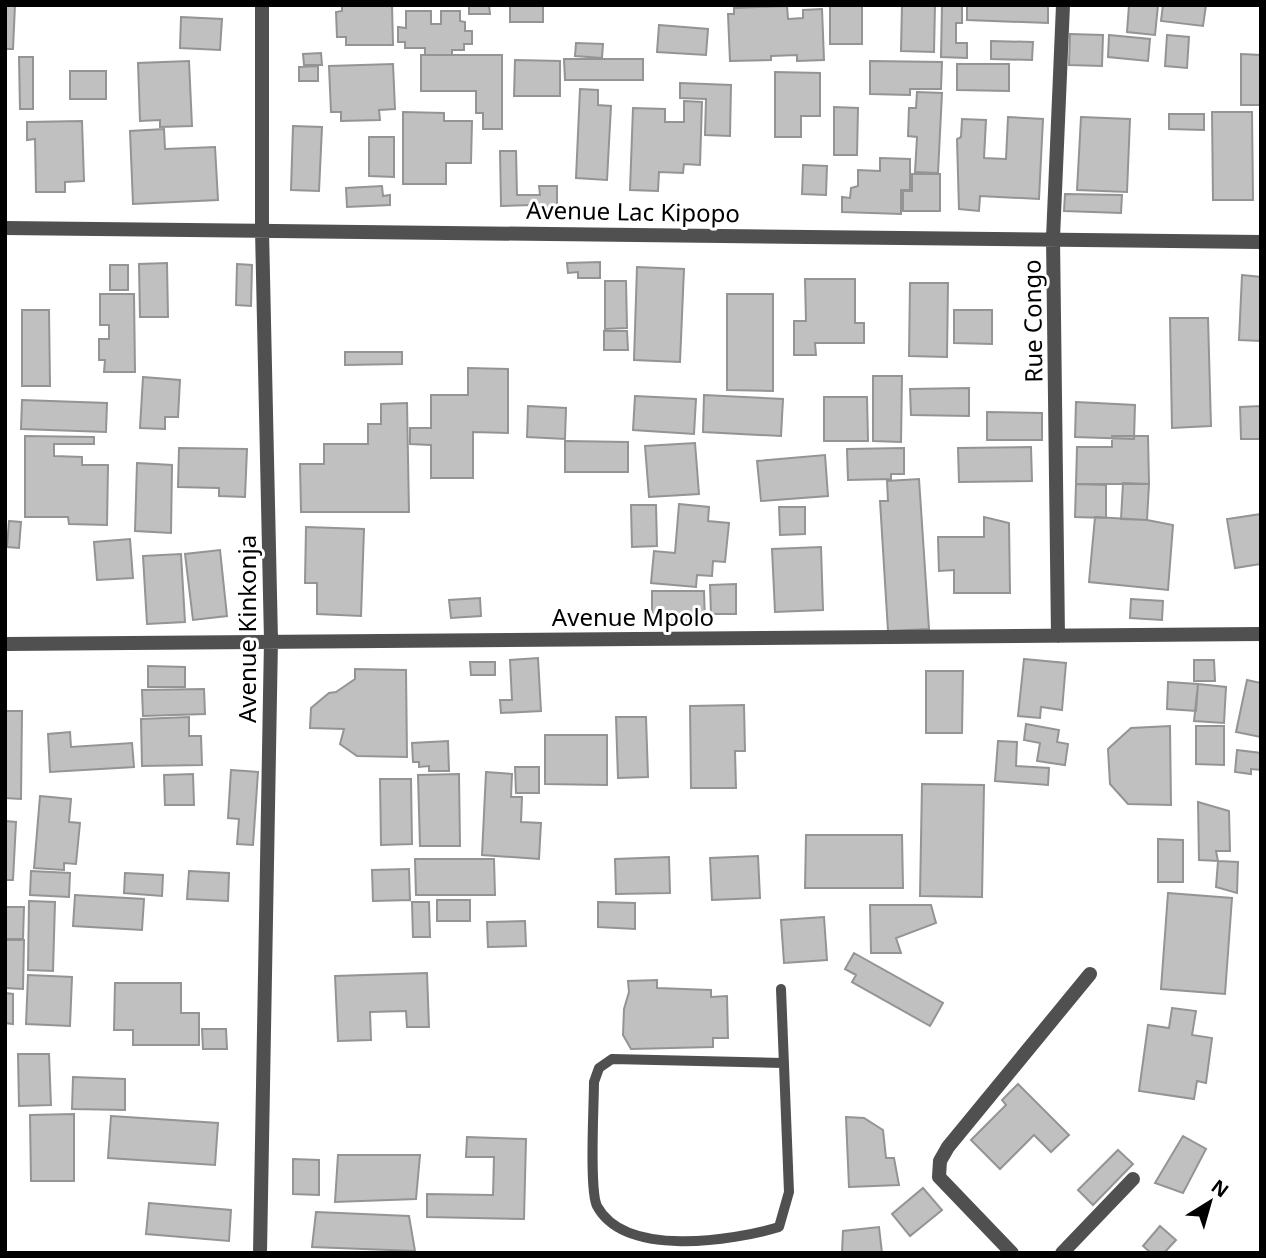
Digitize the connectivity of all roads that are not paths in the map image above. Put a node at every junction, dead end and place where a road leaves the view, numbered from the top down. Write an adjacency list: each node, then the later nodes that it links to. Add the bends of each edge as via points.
1 (262, 5): 4 (street, Avenue Kinkonja)
2 (1063, 5): 5 (street, Rue Congo)
3 (5, 228): 4 (street, Avenue Lac Kipopo)
4 (262, 230): 5 (street, Avenue Lac Kipopo); 9 (street, Avenue Kinkonja)
5 (1053, 239): 6 (street, Avenue Lac Kipopo); 8 (street, Rue Congo)
6 (1261, 242)
7 (1261, 634): 8 (street, Avenue Mpolo)
8 (1058, 636): 9 (street, Avenue Mpolo)
9 (271, 640): 10 (street, Avenue Mpolo); 16 (street, Avenue Kinkonja)
10 (5, 644)
11 (1090, 974): 17 (street, via 940,1161 939,1177)
12 (780, 989): 13 (lane)
13 (783, 1063): 15 (lane, via 789,1192 779,1227); 15 (lane, via 612,1059 599,1068 594,1082 597,1206 617,1228 648,1240)
14 (1133, 1179): 18 (street)
15 (708, 1247)
16 (260, 1253)
17 (1012, 1253)
18 (1062, 1253)

